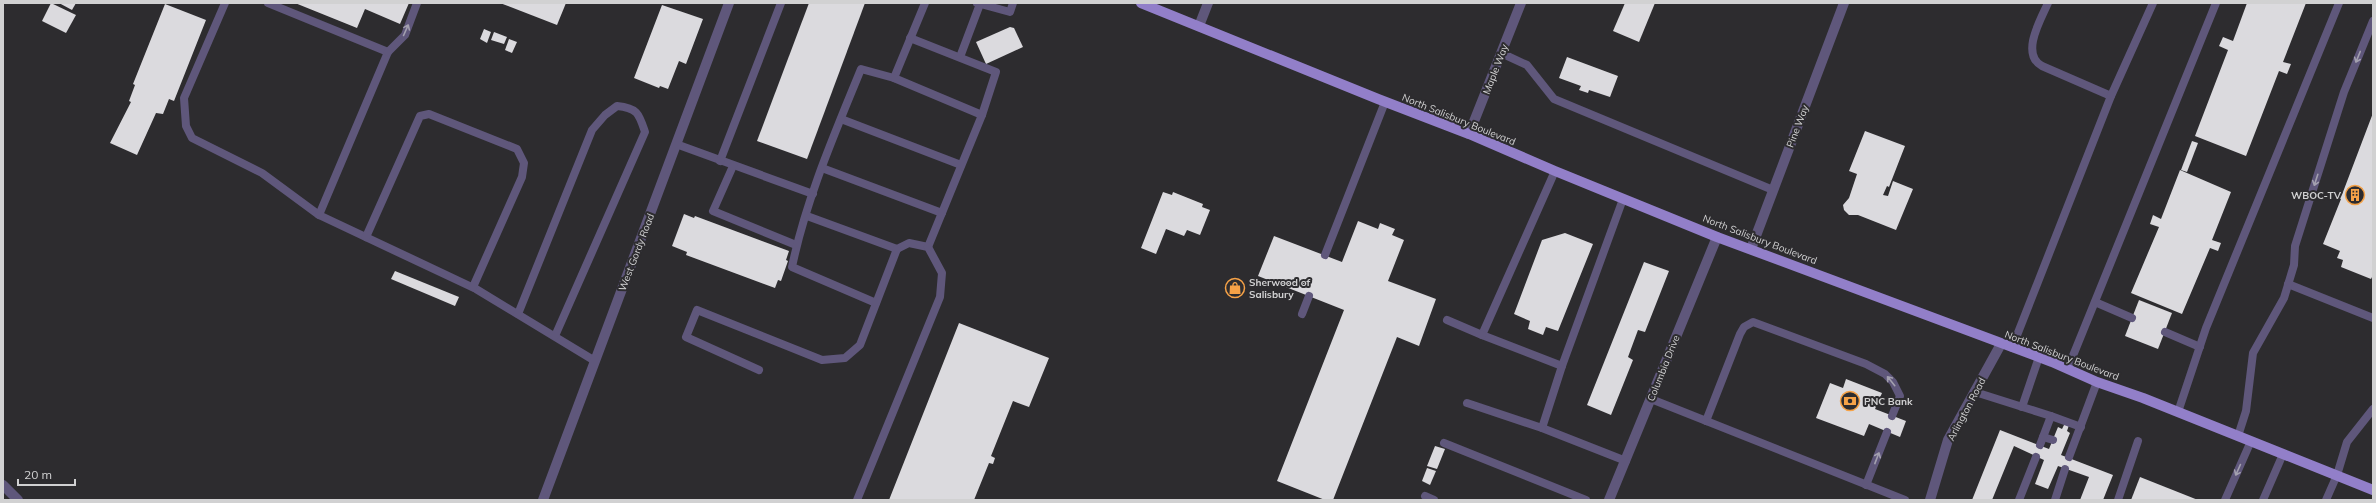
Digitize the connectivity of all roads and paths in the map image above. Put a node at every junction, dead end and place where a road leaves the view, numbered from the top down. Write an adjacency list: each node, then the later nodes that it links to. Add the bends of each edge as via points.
1 (225, 3): 40 (lane, via 184,98 186,126 192,138 262,173)
2 (268, 3): 21 (lane)
3 (417, 3): 21 (lane, one-way to 3, via 404,35)
4 (729, 3): 30 (street, West Gordy Road)
5 (781, 3): 31 (lane)
6 (925, 3): 20 (lane)
7 (1013, 3): 16 (lane, via 1010,12)
8 (1141, 3): 17 (main road, North Salisbury Boulevard)
9 (1208, 3): 19 (street)
10 (1521, 3): 22 (street, Maple Way)
11 (1844, 3): 36 (street, Pine Way)
12 (2048, 3): 25 (lane, via 2032,47 2034,59 2042,66)
13 (2152, 3): 25 (lane)
14 (2216, 3): 52 (lane)
15 (2339, 3): 63 (lane)
16 (978, 4): 23 (lane)
17 (1157, 6): 19 (main road, North Salisbury Boulevard)
18 (2373, 21): 49 (lane, one-way to 49, via 2344,92 2295,246 2294,265)
19 (1199, 26): 26 (main road, North Salisbury Boulevard)
20 (910, 38): 23 (lane); 24 (lane)
21 (388, 52): 40 (lane)
22 (1501, 53): 29 (street, Maple Way); 36 (lane, via 1526,65 1554,99)
23 (960, 57): 27 (lane, via 996,72)
24 (894, 78): 27 (lane); 28 (lane, via 861,69)
25 (2112, 96): 64 (lane)
26 (1385, 102): 29 (main road, North Salisbury Boulevard); 48 (lane)
27 (982, 115): 32 (lane)
28 (841, 118): 32 (lane); 34 (lane)
29 (1469, 134): 35 (main road, North Salisbury Boulevard)
30 (676, 144): 31 (lane); 66 (street, West Gordy Road)
31 (720, 161): 33 (lane)
32 (961, 165): 39 (lane)
33 (733, 166): 37 (lane); 44 (lane, via 713,210)
34 (822, 168): 37 (lane); 39 (lane)
35 (1555, 171): 38 (main road, North Salisbury Boulevard); 60 (lane)
36 (1773, 190): 47 (street, Pine Way)
37 (813, 194): 41 (lane)
38 (1623, 199): 43 (main road, North Salisbury Boulevard); 67 (lane)
39 (942, 213): 45 (lane)
40 (319, 215): 42 (lane)
41 (807, 216): 44 (lane); 46 (lane)
42 (366, 237): 50 (lane); 50 (lane, via 420,116 429,114 517,149 524,163 522,177)
43 (1717, 237): 47 (main road, North Salisbury Boulevard); 72 (street, Columbia Drive)
44 (796, 245): 53 (lane, via 792,267)
45 (928, 247): 46 (lane, via 909,243); 102 (lane, via 942,273 940,298)
46 (897, 249): 53 (lane)
47 (1751, 249): 62 (main road, North Salisbury Boulevard)
48 (1325, 256)
49 (2288, 284): 57 (lane); 84 (lane, via 2284,298 2253,353 2246,411)
50 (473, 287): 54 (lane)
51 (1309, 296): 55 (lane)
52 (2095, 302): 56 (lane); 68 (lane)
53 (876, 304): 69 (lane, via 860,345 845,358 822,360 697,310 686,337)
54 (518, 314): 61 (lane); 61 (lane, via 592,130 617,106 631,108 640,116 645,132)
55 (1302, 314)
56 (2132, 318)
57 (2373, 318)
58 (1447, 320): 60 (lane)
59 (2165, 332): 63 (lane)
60 (1482, 335): 67 (lane)
61 (555, 336): 66 (lane)
62 (2001, 344): 64 (main road, North Salisbury Boulevard); 71 (street, Arlington Road)
63 (2200, 347): 76 (lane)
64 (2012, 348): 65 (main road, North Salisbury Boulevard)
65 (2039, 357): 68 (main road, North Salisbury Boulevard); 74 (lane)
66 (595, 361): 101 (street, West Gordy Road)
67 (1562, 366): 81 (lane)
68 (2068, 368): 70 (main road, North Salisbury Boulevard)
69 (759, 370)
70 (2097, 382): 76 (main road, North Salisbury Boulevard); 80 (lane)
71 (1975, 392): 74 (lane); 107 (street, Arlington Road, via 1948,440)
72 (1650, 399): 79 (lane); 93 (street, Columbia Drive)
73 (1467, 402): 81 (lane)
74 (2022, 407): 78 (lane)
75 (2373, 408): 95 (lane, via 2347,442)
76 (2178, 412): 84 (main road, North Salisbury Boulevard)
77 (1892, 416): 79 (lane, one-way to 79, via 1900,396 1893,382 1884,374 1866,364 1753,322 1744,327 1740,334)
78 (2050, 416): 80 (lane); 83 (lane)
79 (1706, 421): 97 (lane)
80 (2081, 427): 92 (lane, via 2069,446)
81 (1542, 428): 93 (lane)
82 (1887, 432): 97 (lane, one-way to 82)
83 (2043, 436): 85 (lane); 89 (lane)
84 (2238, 436): 86 (main road, North Salisbury Boulevard)
85 (2053, 440)
86 (2251, 441): 90 (main road, North Salisbury Boulevard); 111 (lane, one-way to 111)
87 (2138, 442): 110 (lane)
88 (1444, 444): 104 (lane)
89 (2040, 445)
90 (2283, 454): 95 (main road, North Salisbury Boulevard); 112 (lane)
91 (2036, 457): 108 (lane)
92 (2069, 457)
93 (1626, 462): 105 (street, Columbia Drive)
94 (2065, 469): 109 (lane)
95 (2337, 476): 98 (main road, North Salisbury Boulevard); 113 (lane)
96 (3, 485): 100 (street)
97 (1866, 485): 106 (lane)
98 (2373, 490)
99 (1425, 496): 103 (lane)
100 (18, 500)
101 (542, 500)
102 (857, 500)
103 (1434, 500)
104 (1586, 500)
105 (1609, 500)
106 (1905, 500)
107 (1930, 500)
108 (2019, 500)
109 (2055, 500)
110 (2118, 500)
111 (2225, 500)
112 (2263, 500)
113 (2326, 500)

